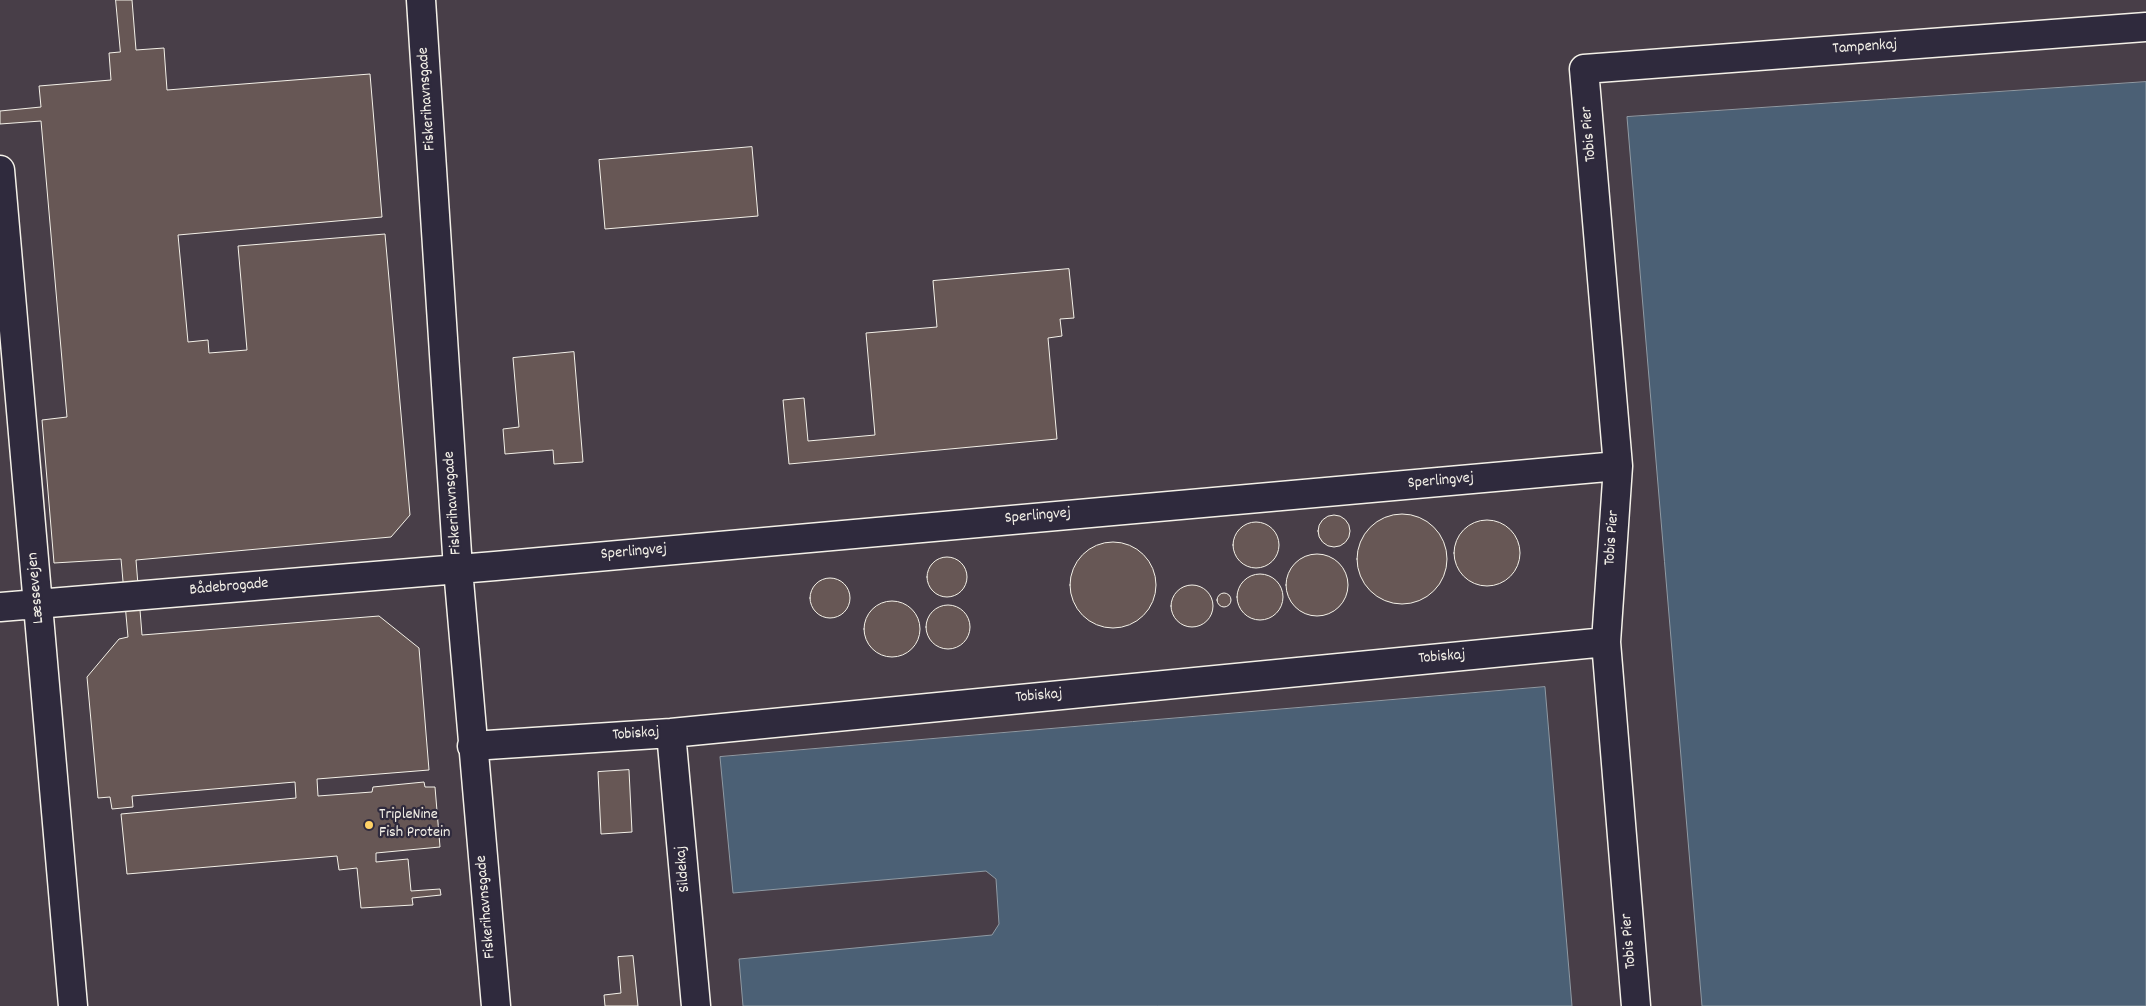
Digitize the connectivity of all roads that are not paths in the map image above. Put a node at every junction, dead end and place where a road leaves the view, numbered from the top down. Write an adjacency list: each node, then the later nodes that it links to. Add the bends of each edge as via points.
1 (421, 0): 6 (street, Fiskerihavnsgade)
2 (2146, 27): 3 (street, Tampenkaj)
3 (1584, 69): 5 (street, Tobis Pier)
4 (0, 170): 7 (street, Læssevejen)
5 (1618, 466): 6 (street, Sperlingvej); 9 (street, Tobis Pier)
6 (458, 568): 7 (street, Bådebrogade); 11 (street, Fiskerihavnsgade)
7 (38, 604): 8 (street, Bådebrogade); 12 (street, Læssevejen)
8 (0, 607)
9 (1606, 642): 10 (street, Tobiskaj); 15 (street, Tobis Pier)
10 (671, 732): 11 (street, Tobiskaj); 14 (street, Sildekaj)
11 (472, 746): 13 (street, Fiskerihavnsgade)
12 (73, 1006)
13 (496, 1006)
14 (696, 1006)
15 (1636, 1006)

